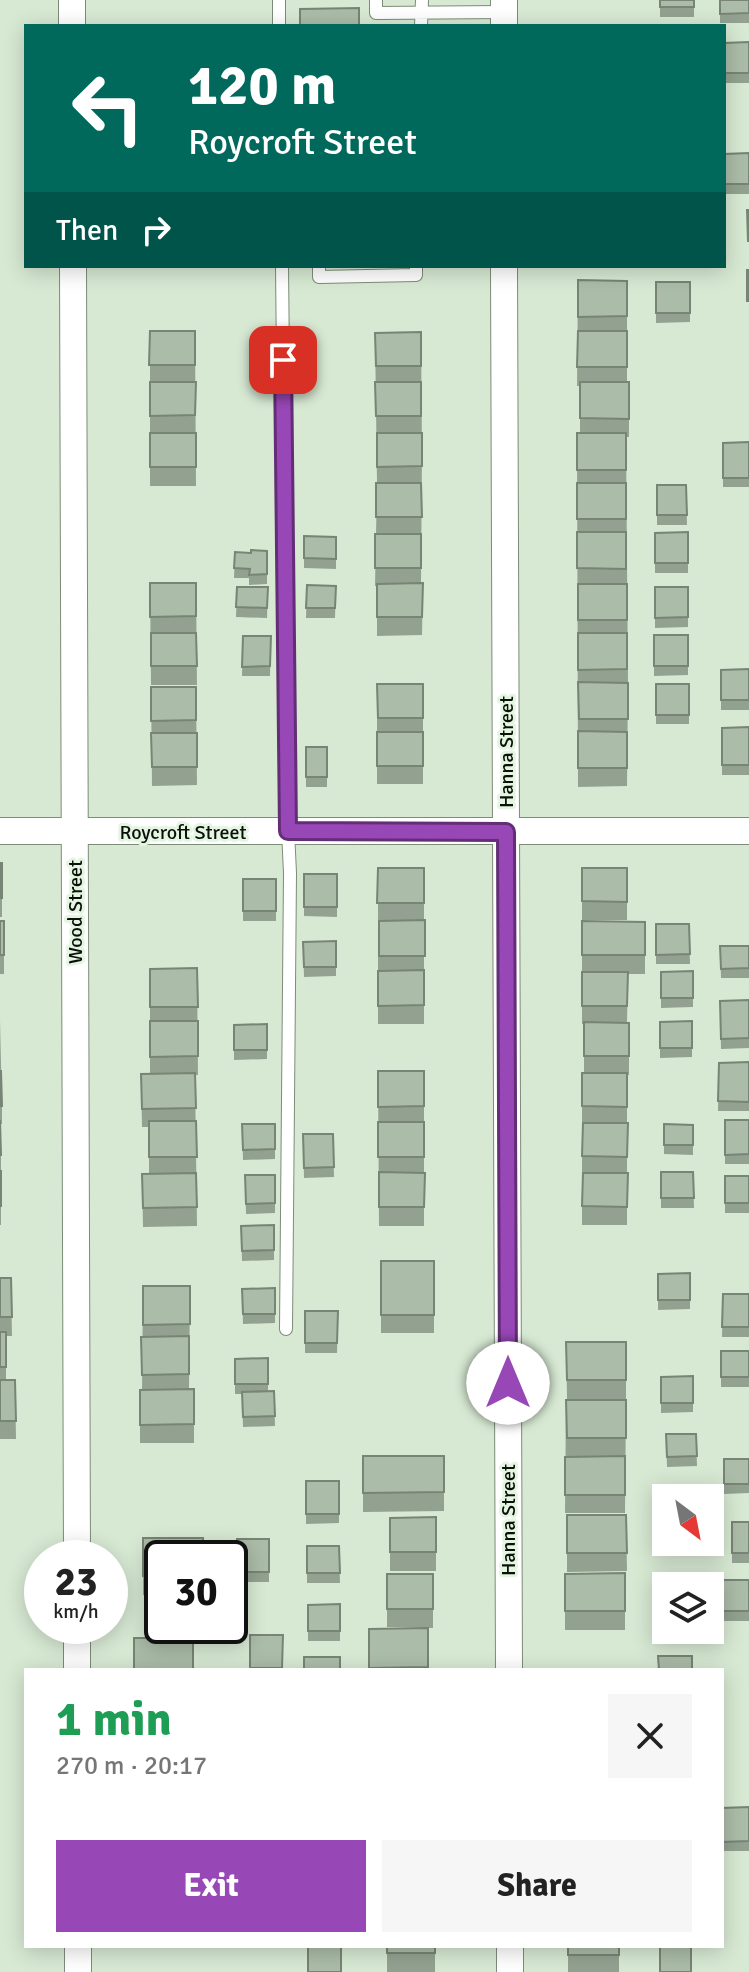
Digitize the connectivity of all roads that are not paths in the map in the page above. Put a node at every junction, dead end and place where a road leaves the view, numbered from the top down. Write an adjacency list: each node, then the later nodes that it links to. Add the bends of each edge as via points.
1 (72, 0): 6 (street)
2 (279, 0): 7 (lane)
3 (376, 6): 4 (lane)
4 (422, 6): 5 (lane)
5 (504, 13)
6 (72, 24)
7 (279, 24)
8 (73, 268): 14 (street, Wood Street)
9 (282, 268): 15 (lane)
10 (319, 268): 11 (lane, via 319,277 416,275)
11 (416, 268)
12 (504, 268): 17 (street, Hanna Street)
13 (0, 831): 14 (street, Roycroft Street)
14 (75, 831): 15 (street, Roycroft Street); 19 (street, Wood Street)
15 (288, 831): 17 (street, Roycroft Street); 18 (lane)
16 (749, 831): 17 (street, Roycroft Street)
17 (506, 832): 22 (street, Hanna Street)
18 (286, 1329)
19 (77, 1540)
20 (77, 1644): 21 (street)
21 (77, 1668)
22 (509, 1668)
23 (78, 1948): 25 (street)
24 (510, 1948): 26 (street)
25 (78, 1972)
26 (510, 1972)

